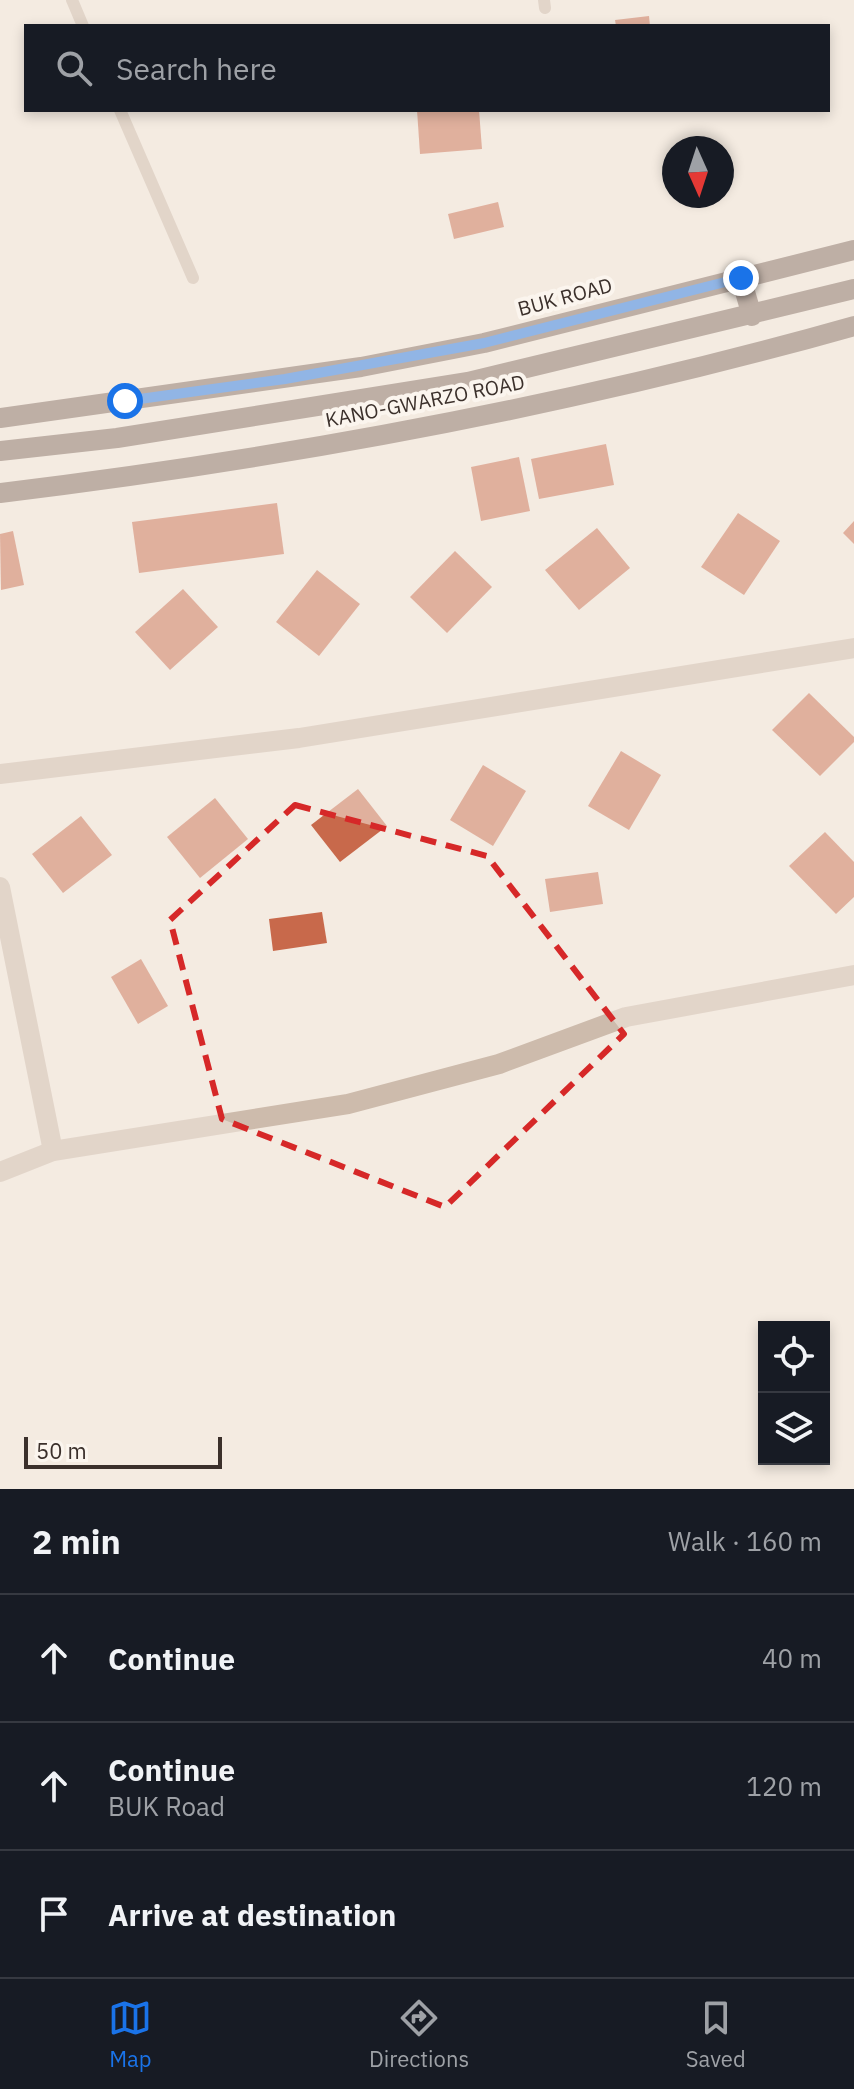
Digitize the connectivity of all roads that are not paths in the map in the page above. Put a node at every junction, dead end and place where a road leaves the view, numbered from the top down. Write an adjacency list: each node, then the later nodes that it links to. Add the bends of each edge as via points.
1 (72, 0): 2 (lane)
2 (82, 24)
3 (121, 112): 5 (lane)
4 (854, 250): 6 (main road, BUK ROAD)
5 (193, 278)
6 (741, 278): 8 (main road); 10 (main road, BUK ROAD, via 484,343)
7 (854, 289): 8 (main road)
8 (752, 316): 11 (main road, via 468,382)
9 (854, 326): 14 (main road, KANO-GWARZO ROAD, via 469,420)
10 (285, 379): 11 (main road); 12 (main road, BUK ROAD)
11 (313, 409): 13 (main road)
12 (0, 418)
13 (0, 451)
14 (0, 493)
15 (854, 648): 16 (street, via 299,738)
16 (0, 774)
17 (0, 887): 19 (street)
18 (854, 975): 20 (street, via 626,1017 499,1064 348,1104)
19 (10, 988): 20 (street)
20 (53, 1151): 21 (street)
21 (0, 1172)

